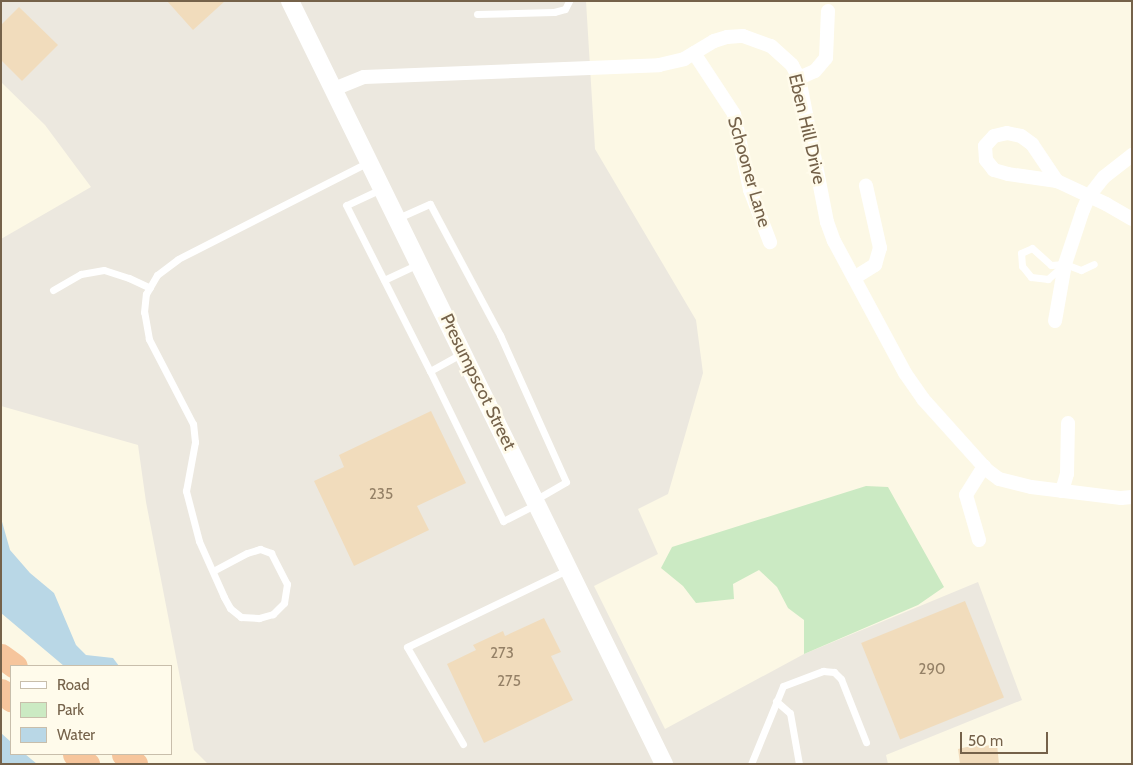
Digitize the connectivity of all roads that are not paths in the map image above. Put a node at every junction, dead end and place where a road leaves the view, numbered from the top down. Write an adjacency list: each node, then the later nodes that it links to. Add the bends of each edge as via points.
1 (290, 1): 7 (street, Presumpscot Street)
2 (569, 1): 4 (lane, via 565,9 554,12)
3 (828, 11): 6 (street, via 826,58 815,70)
4 (477, 14)
5 (694, 53): 6 (street, Eben Hill Drive, via 727,37 757,39 783,56); 7 (street, Eben Hill Drive, via 674,62 641,67 364,77); 16 (street, Schooner Lane, via 734,114 750,190)
6 (799, 78): 20 (street, Eben Hill Drive, via 827,222)
7 (334, 89): 9 (street, Presumpscot Street)
8 (1132, 155): 13 (street, via 1104,177)
9 (370, 161): 12 (street, Presumpscot Street); 22 (lane, via 178,259 158,275)
10 (1057, 181): 10 (street, via 1041,155 1021,136 1008,133 994,136 984,146 986,160 994,170); 13 (street)
11 (866, 186): 20 (street, via 880,248 875,265)
12 (383, 188): 14 (street, Presumpscot Street); 21 (lane, via 346,204)
13 (1089, 196): 15 (street); 18 (street)
14 (398, 218): 17 (street, Presumpscot Street); 31 (lane, via 430,204 500,335 566,482)
15 (1132, 219)
16 (770, 242)
17 (420, 263): 21 (lane); 25 (street, Presumpscot Street)
18 (1065, 264): 18 (lane, via 1051,265 1032,248 1021,253 1022,266 1031,277 1048,279); 19 (lane, via 1081,270); 24 (street)
19 (1094, 264)
20 (854, 278): 28 (street, Eben Hill Drive, via 915,389)
21 (384, 280): 26 (lane)
22 (150, 288): 23 (lane, via 104,270 82,274); 34 (lane, via 144,312 149,339 193,424 195,442 186,491 194,525)
23 (53, 290)
24 (1055, 321)
25 (463, 353): 26 (lane); 31 (street, Presumpscot Street)
26 (430, 371): 31 (lane, via 503,520)
27 (1068, 423): 29 (street)
28 (984, 466): 29 (street, Eben Hill Drive, via 999,479 1013,484); 32 (street, via 966,495)
29 (1062, 491): 30 (street, Eben Hill Drive)
30 (1132, 497)
31 (536, 502): 33 (street, Presumpscot Street)
32 (979, 540)
33 (569, 569): 39 (lane, via 407,647); 44 (street, Presumpscot Street)
34 (213, 572): 34 (lane, via 247,553 260,549 271,553 286,584 284,603 273,614 259,618 241,617 230,608)
35 (1, 656): 36 (highway)
36 (14, 665)
37 (776, 701): 38 (lane, via 783,686 823,671 834,672 841,679); 45 (lane); 46 (lane, via 790,713)
38 (866, 742)
39 (463, 744)
40 (76, 755): 42 (highway)
41 (125, 755): 43 (highway)
42 (87, 764)
43 (136, 764)
44 (664, 764)
45 (751, 764)
46 (799, 764)

